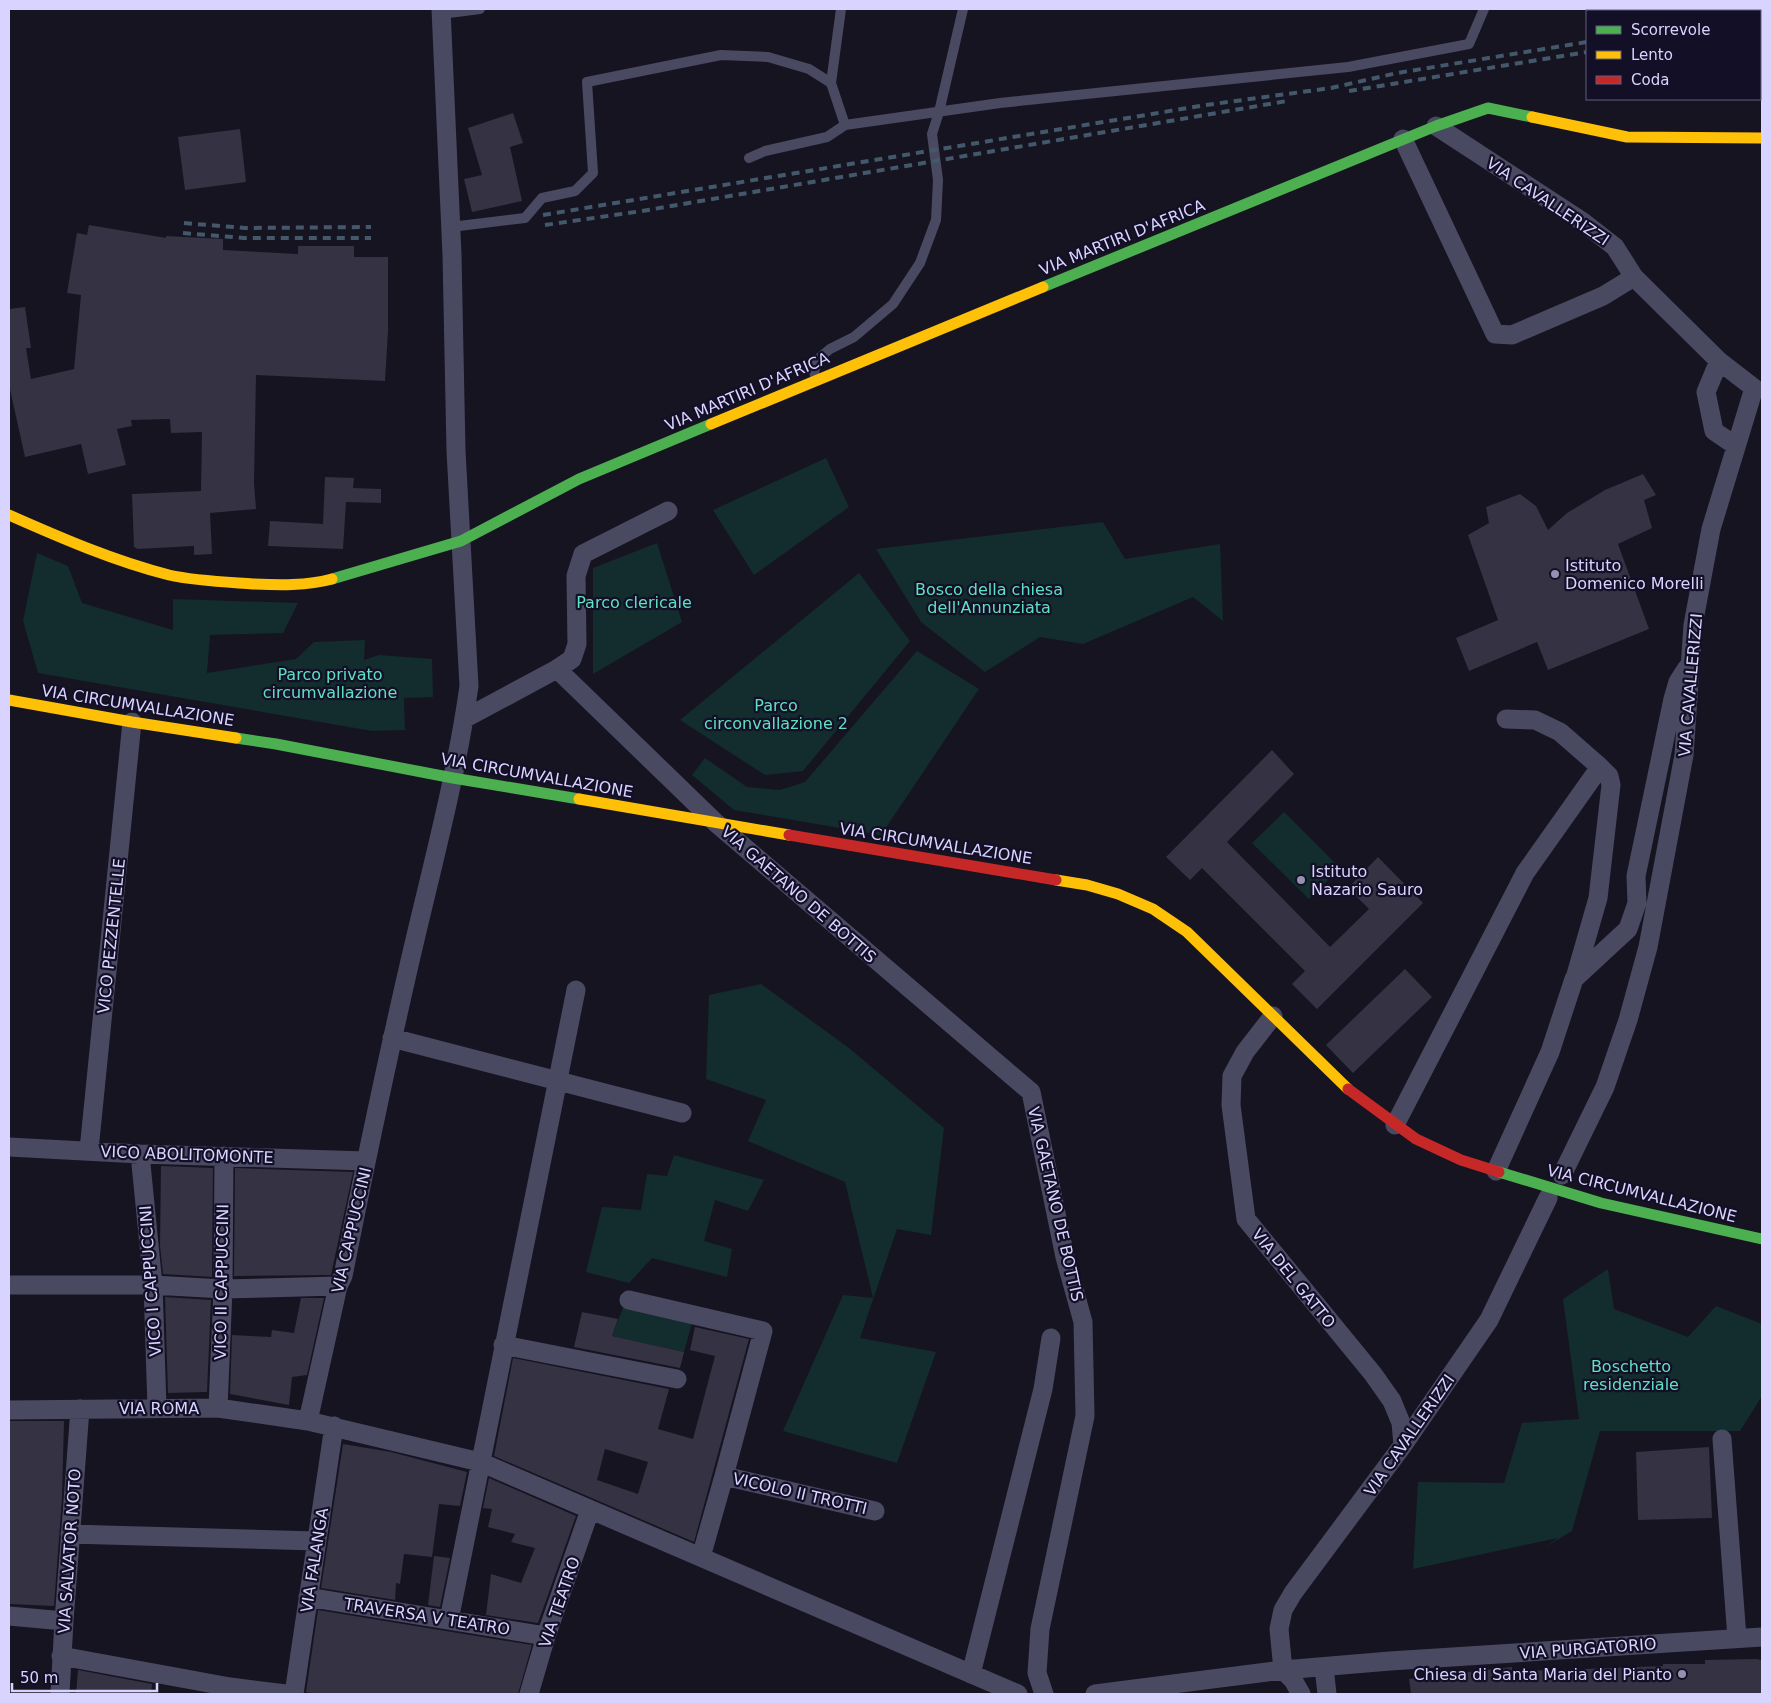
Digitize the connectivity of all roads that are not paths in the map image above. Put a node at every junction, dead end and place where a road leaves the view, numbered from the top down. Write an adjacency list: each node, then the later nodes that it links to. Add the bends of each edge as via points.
1 (480, 9): 5 (lane)
2 (841, 9): 6 (lane)
3 (963, 9): 7 (lane)
4 (1484, 9): 7 (lane, via 1469,44 1423,54 1348,67)
5 (441, 11): 13 (street, VIA CAPPUCCINI)
6 (831, 83): 8 (lane); 13 (lane, via 809,70 768,57 721,54 587,82 592,173 575,191 542,198 525,218)
7 (939, 112): 8 (lane); 16 (lane, via 932,134 938,180 936,220 920,263 893,304 854,336 818,359 814,372)
8 (846, 125): 12 (lane, via 826,137 765,151)
9 (1436, 126): 10 (main road, VIA MARTIRI D'AFRICA, via 1488,108 1627,137); 11 (main road, VIA MARTIRI D'AFRICA); 14 (street, VIA CAVALLERIZZI, via 1583,222 1615,247)
10 (1762, 138)
11 (1403, 139): 14 (street, via 1495,334 1512,336 1602,296); 16 (main road, VIA MARTIRI D'AFRICA)
12 (749, 158)
13 (451, 227): 21 (street, VIA CAPPUCCINI)
14 (1634, 277): 15 (street, VIA CAVALLERIZZI)
15 (1719, 361): 17 (street, VIA CAVALLERIZZI); 18 (street, via 1706,392 1714,431)
16 (816, 380): 21 (main road, VIA MARTIRI D'AFRICA, via 579,479)
17 (1758, 392): 18 (street, VIA CAVALLERIZZI)
18 (1736, 446): 22 (street, VIA CAVALLERIZZI, via 1711,529 1694,625)
19 (668, 511): 23 (street, via 583,554 576,576 577,644 572,659)
20 (9, 514): 21 (main road, VIA MARTIRI D'AFRICA, via 84,548 170,575 218,582 274,585 324,581)
21 (461, 541): 25 (street, VIA CAPPUCCINI, via 468,686)
22 (1691, 663): 31 (street, via 1678,682 1673,699 1636,876 1637,903 1628,930); 44 (street, VIA CAVALLERIZZI, via 1684,755 1648,947 1605,1087)
23 (557, 669): 25 (street); 30 (street, VIA GAETANO DE BOTTIS)
24 (9, 700): 27 (main road, VIA CIRCUMVALLAZIONE)
25 (464, 719): 29 (street, VIA CAPPUCCINI)
26 (1506, 719): 28 (street, via 1535,720 1560,732)
27 (132, 722): 29 (main road, VIA CIRCUMVALLAZIONE, via 276,744); 39 (street, VICO PEZZENTELLE)
28 (1600, 768): 31 (street, via 1609,776 1611,785 1598,898); 37 (street, via 1525,873)
29 (453, 778): 30 (main road, VIA CIRCUMVALLAZIONE); 34 (street, VIA CAPPUCCINI)
30 (716, 823): 33 (main road, VIA CIRCUMVALLAZIONE, via 1087,885 1118,894 1153,909 1187,932); 87 (street, VIA GAETANO DE BOTTIS, via 1031,1092 1083,1322 1085,1416 1040,1629 1037,1673)
31 (1574, 979): 43 (street, via 1550,1052)
32 (576, 990): 35 (street)
33 (1273, 1016): 37 (main road, VIA CIRCUMVALLAZIONE, via 1342,1085); 62 (street, VIA DEL GATTO, via 1232,1076 1231,1105 1246,1219 1383,1387 1401,1423)
34 (392, 1038): 35 (street); 42 (street, VIA CAPPUCCINI)
35 (557, 1081): 36 (street); 53 (street)
36 (682, 1113)
37 (1395, 1125): 43 (main road, VIA CIRCUMVALLAZIONE, via 1416,1139 1461,1160)
38 (9, 1147): 39 (street, VICO ABOLITOMONTE)
39 (89, 1150): 40 (street, VICO ABOLITOMONTE)
40 (140, 1154): 41 (street, VICO ABOLITOMONTE); 48 (street, VICO I CAPPUCCINI)
41 (224, 1156): 42 (street, VICO ABOLITOMONTE); 50 (street, VICO II CAPPUCCINI)
42 (366, 1161): 49 (street, VIA CAPPUCCINI, via 343,1276)
43 (1496, 1171): 46 (main road, VIA CIRCUMVALLAZIONE, via 1600,1203)
44 (1562, 1175)
45 (1548, 1198): 62 (street, VIA CAVALLERIZZI, via 1490,1320)
46 (1762, 1239)
47 (9, 1285): 48 (street)
48 (152, 1285): 50 (street); 55 (street, VICO I CAPPUCCINI)
49 (338, 1286): 50 (street); 59 (street, VIA CAPPUCCINI)
50 (223, 1289): 56 (street, VICO II CAPPUCCINI)
51 (628, 1300): 64 (street, VICOLO II TROTTI, via 763,1331)
52 (1051, 1338): 80 (street, via 1043,1389)
53 (503, 1345): 54 (street); 63 (street)
54 (678, 1379)
55 (157, 1408): 56 (street, VIA ROMA); 57 (street, VIA ROMA)
56 (218, 1408): 59 (street, VIA ROMA)
57 (80, 1409): 58 (street, VIA ROMA); 67 (street, VIA SALVATOR NOTO)
58 (9, 1410)
59 (308, 1421): 60 (street, VIA ROMA)
60 (334, 1426): 63 (street, VIA ROMA); 68 (street, VIA FALANGA)
61 (1722, 1439): 76 (street)
62 (1404, 1445): 79 (street, VIA CAVALLERIZZI, via 1283,1610 1280,1629)
63 (480, 1462): 65 (street, VIA ROMA); 73 (street)
64 (724, 1476): 66 (street, VICOLO II TROTTI); 69 (street, VICOLO II TROTTI)
65 (590, 1510): 69 (street, VIA ROMA); 74 (street, VIA TEATRO)
66 (875, 1511)
67 (70, 1534): 68 (street); 72 (street, VIA SALVATOR NOTO)
68 (317, 1541): 70 (street, VIA FALANGA)
69 (700, 1557): 80 (street, VIA ROMA)
70 (308, 1597): 73 (street, TRAVERSA V TEATRO); 83 (street, VIA FALANGA)
71 (9, 1616): 72 (street)
72 (64, 1620): 77 (street, VIA SALVATOR NOTO)
73 (449, 1620): 74 (street, TRAVERSA V TEATRO)
74 (546, 1636): 84 (street, VIA TEATRO)
75 (1762, 1637): 76 (street, VIA PURGATORIO)
76 (1737, 1638): 78 (street, VIA PURGATORIO)
77 (62, 1656): 81 (street, VIA SALVATOR NOTO); 82 (street)
78 (1324, 1667): 79 (street, VIA PURGATORIO); 90 (street)
79 (1283, 1670): 88 (street, VIA PURGATORIO); 89 (street)
80 (971, 1674): 85 (street); 86 (street, VIA ROMA)
81 (60, 1694)
82 (286, 1694)
83 (294, 1694)
84 (530, 1694)
85 (983, 1694)
86 (1018, 1694)
87 (1044, 1694)
88 (1095, 1694)
89 (1301, 1694)
90 (1327, 1694)

